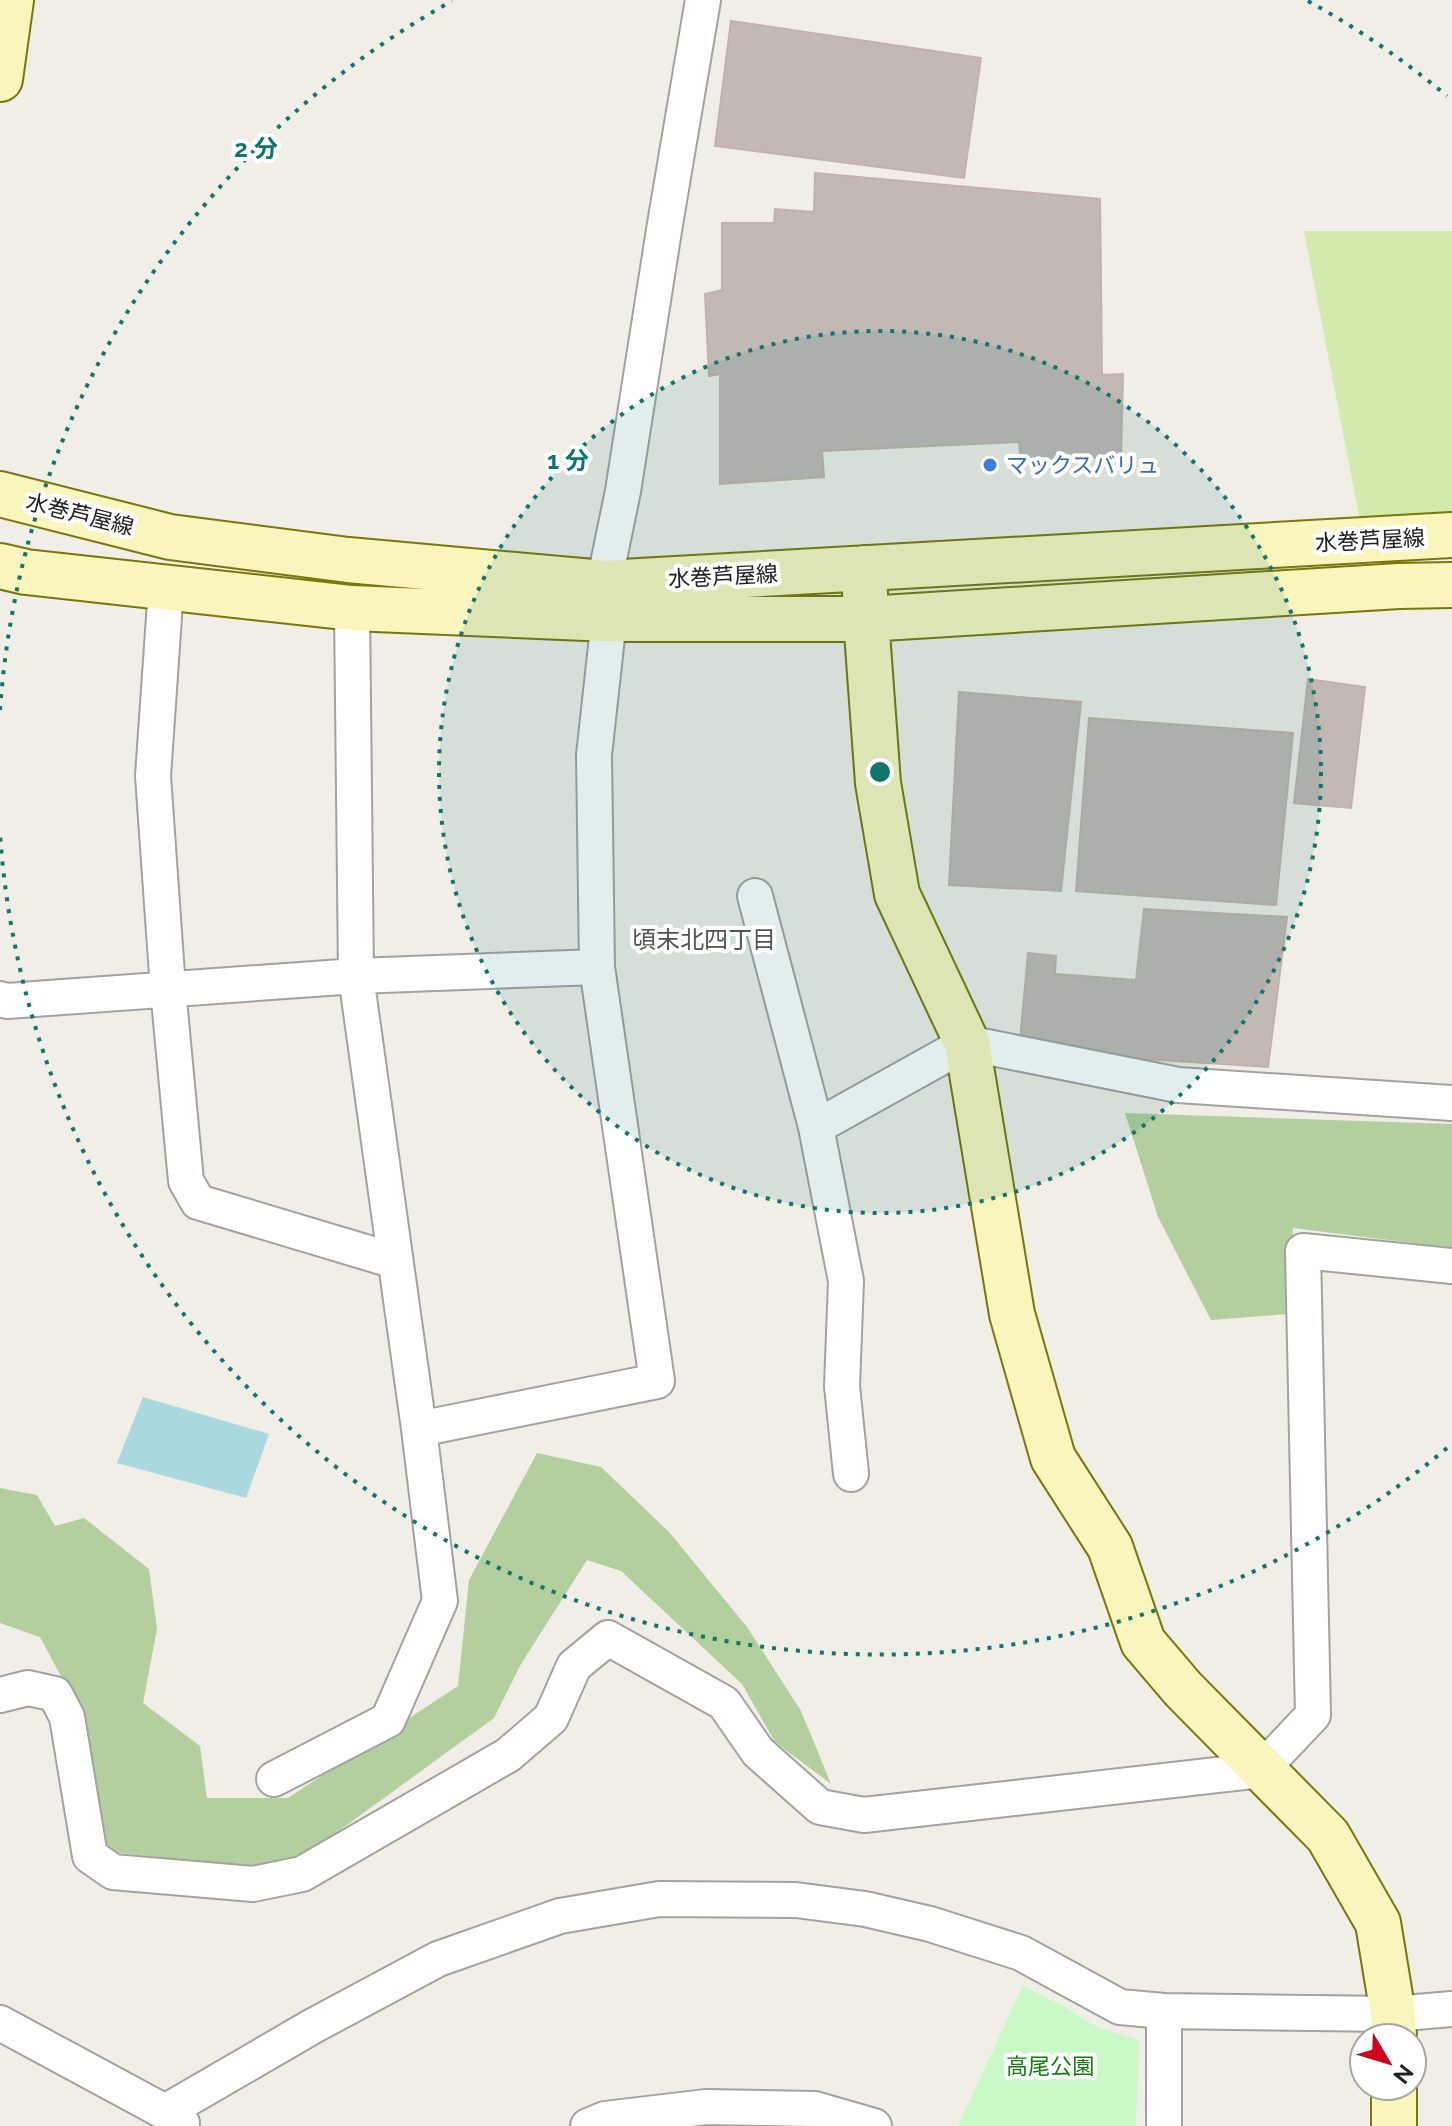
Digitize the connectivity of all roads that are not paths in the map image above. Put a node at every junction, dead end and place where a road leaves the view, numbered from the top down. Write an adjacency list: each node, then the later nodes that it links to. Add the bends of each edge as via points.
1 (11, 0): 3 (main road)
2 (703, 0): 10 (street)
3 (0, 79)
4 (0, 494): 10 (main road, 水巻芦屋線, via 170,537)
5 (1452, 535): 7 (main road, 水巻芦屋線)
6 (0, 566): 9 (main road, 水巻芦屋線)
7 (864, 568): 10 (main road, 水巻芦屋線); 12 (main road)
8 (1452, 585): 12 (main road, 水巻芦屋線)
9 (166, 588): 11 (main road, 水巻芦屋線); 16 (street, via 153,776)
10 (606, 601): 11 (main road, 水巻芦屋線); 12 (main road, 水巻芦屋線); 14 (street, via 594,755)
11 (352, 608): 15 (street)
12 (866, 619): 18 (main road, via 878,783 897,894)
13 (755, 896): 20 (street)
14 (597, 967): 15 (street); 23 (street, via 657,1381)
15 (356, 976): 16 (street); 21 (street)
16 (168, 989): 17 (street); 21 (street, via 186,1181 198,1202)
17 (0, 999)
18 (967, 1043): 19 (street, via 1178,1085); 20 (street); 26 (main road, via 1012,1314 1053,1458 1110,1547 1143,1642)
19 (1452, 1103)
20 (816, 1127): 24 (street, via 846,1281 842,1386)
21 (395, 1261): 23 (street)
22 (1452, 1266): 26 (street, via 1303,1251 1313,1715)
23 (419, 1429): 27 (street, via 440,1601 388,1720)
24 (851, 1474)
25 (0, 1695): 26 (street, via 28,1688 55,1694 67,1717 90,1856 113,1872 253,1884 302,1874 508,1755 551,1718 574,1666 608,1638 724,1703 758,1752 820,1807 864,1815)
26 (1261, 1770): 30 (main road, via 1328,1836 1378,1923)
27 (274, 1779)
28 (1452, 2009): 31 (street)
29 (1164, 2011): 33 (street); 35 (street, via 1120,2007 1021,1953 865,1909 796,1900 659,1899 560,1916 438,1959 313,2026); 38 (street)
30 (1393, 2022)
31 (1408, 2022)
32 (0, 2023): 35 (street)
33 (1348, 2023)
34 (1394, 2102): 39 (main road)
35 (176, 2119)
36 (588, 2126): 37 (street, via 605,2119 706,2107 815,2109)
37 (874, 2126)
38 (1164, 2126)
39 (1394, 2126)

